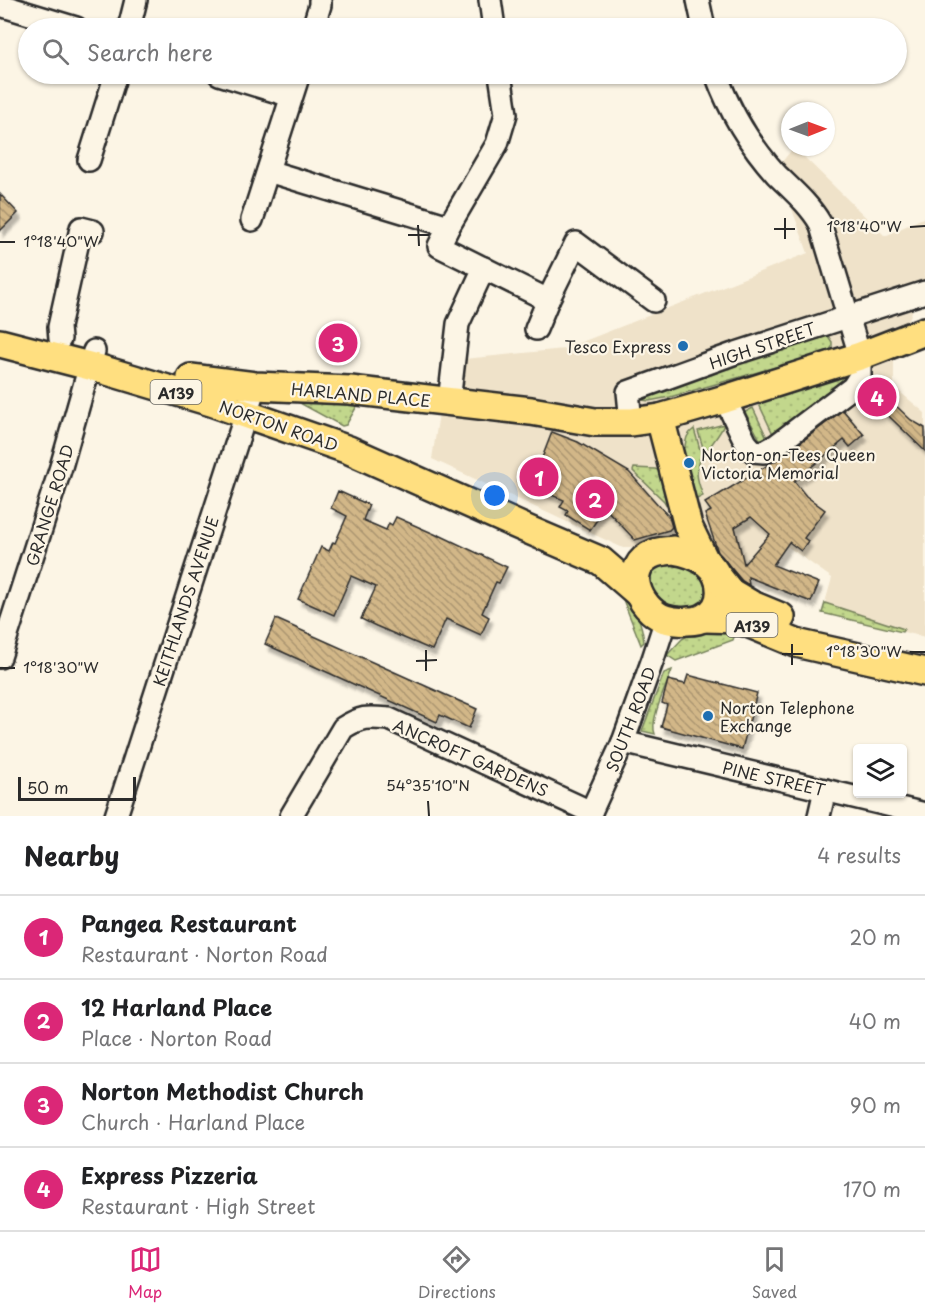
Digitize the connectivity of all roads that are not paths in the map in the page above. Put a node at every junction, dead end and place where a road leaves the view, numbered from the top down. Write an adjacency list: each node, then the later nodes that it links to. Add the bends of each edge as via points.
1 (136, 0): 7 (street)
2 (320, 0): 8 (street)
3 (490, 0): 9 (street)
4 (698, 0): 10 (street)
5 (0, 5): 6 (street)
6 (43, 18)
7 (132, 18)
8 (316, 18)
9 (493, 18)
10 (702, 18)
11 (113, 84): 17 (street)
12 (252, 84): 16 (street)
13 (295, 84): 16 (street)
14 (502, 84): 20 (street, via 506,114 497,144)
15 (720, 84): 26 (street, via 727,104 760,155 813,210)
16 (291, 96): 18 (street)
17 (89, 160)
18 (268, 171): 19 (street); 20 (street)
19 (252, 220)
20 (449, 226): 22 (street, via 439,246)
21 (93, 231): 30 (street, via 81,228 59,327)
22 (484, 268): 24 (street); 37 (street, via 458,324)
23 (925, 292): 26 (street, HIGH STREET)
24 (548, 300): 25 (street, via 576,243); 28 (street)
25 (654, 301)
26 (848, 316): 32 (street); 39 (street, HIGH STREET, via 628,392)
27 (0, 326): 30 (main road, NORTON ROAD / A139)
28 (536, 329)
29 (925, 332): 32 (main road)
30 (60, 339): 33 (main road, NORTON ROAD / A139)
31 (0, 343): 33 (main road, NORTON ROAD / A139)
32 (860, 356): 36 (main road); 36 (street, via 860,376 853,387 764,452 753,451 746,443)
33 (92, 359): 34 (main road, NORTON ROAD / A139); 35 (main road, NORTON ROAD / A139, via 211,402); 48 (street, GRANGE ROAD)
34 (190, 378): 35 (main road, HARLAND PLACE)
35 (251, 399): 37 (main road, HARLAND PLACE, via 350,390); 43 (main road, NORTON ROAD / A139, via 309,420 349,450); 55 (street, KEITHLANDS AVENUE)
36 (724, 399): 38 (main road)
37 (449, 402): 39 (main road, HARLAND PLACE, via 595,422)
38 (660, 418): 39 (main road); 40 (main road)
39 (631, 422)
40 (688, 526): 41 (main road); 44 (main road)
41 (673, 550): 42 (main road, A139, via 655,553); 44 (main road, A139, via 690,553)
42 (644, 560): 43 (main road, NORTON ROAD / A139); 45 (main road, via 636,571)
43 (601, 561): 45 (main road, NORTON ROAD / A139)
44 (711, 569): 46 (main road, A139, via 720,591 719,602); 49 (main road, A139, via 730,592 752,605 842,639)
45 (638, 593): 47 (main road, A139, via 646,605)
46 (705, 618): 47 (main road, A139, via 681,622); 50 (main road, A139, via 738,619 796,643)
47 (666, 619): 51 (street, SOUTH ROAD)
48 (0, 657)
49 (925, 658)
50 (925, 672)
51 (623, 742): 52 (street, PINE STREET); 53 (street, SOUTH ROAD)
52 (825, 790): 54 (street, PINE STREET); 57 (street)
53 (590, 814): 56 (street, ANCROFT GARDENS, via 389,719 369,717 343,728)
54 (925, 814)
55 (116, 816)
56 (291, 816)
57 (819, 816)

